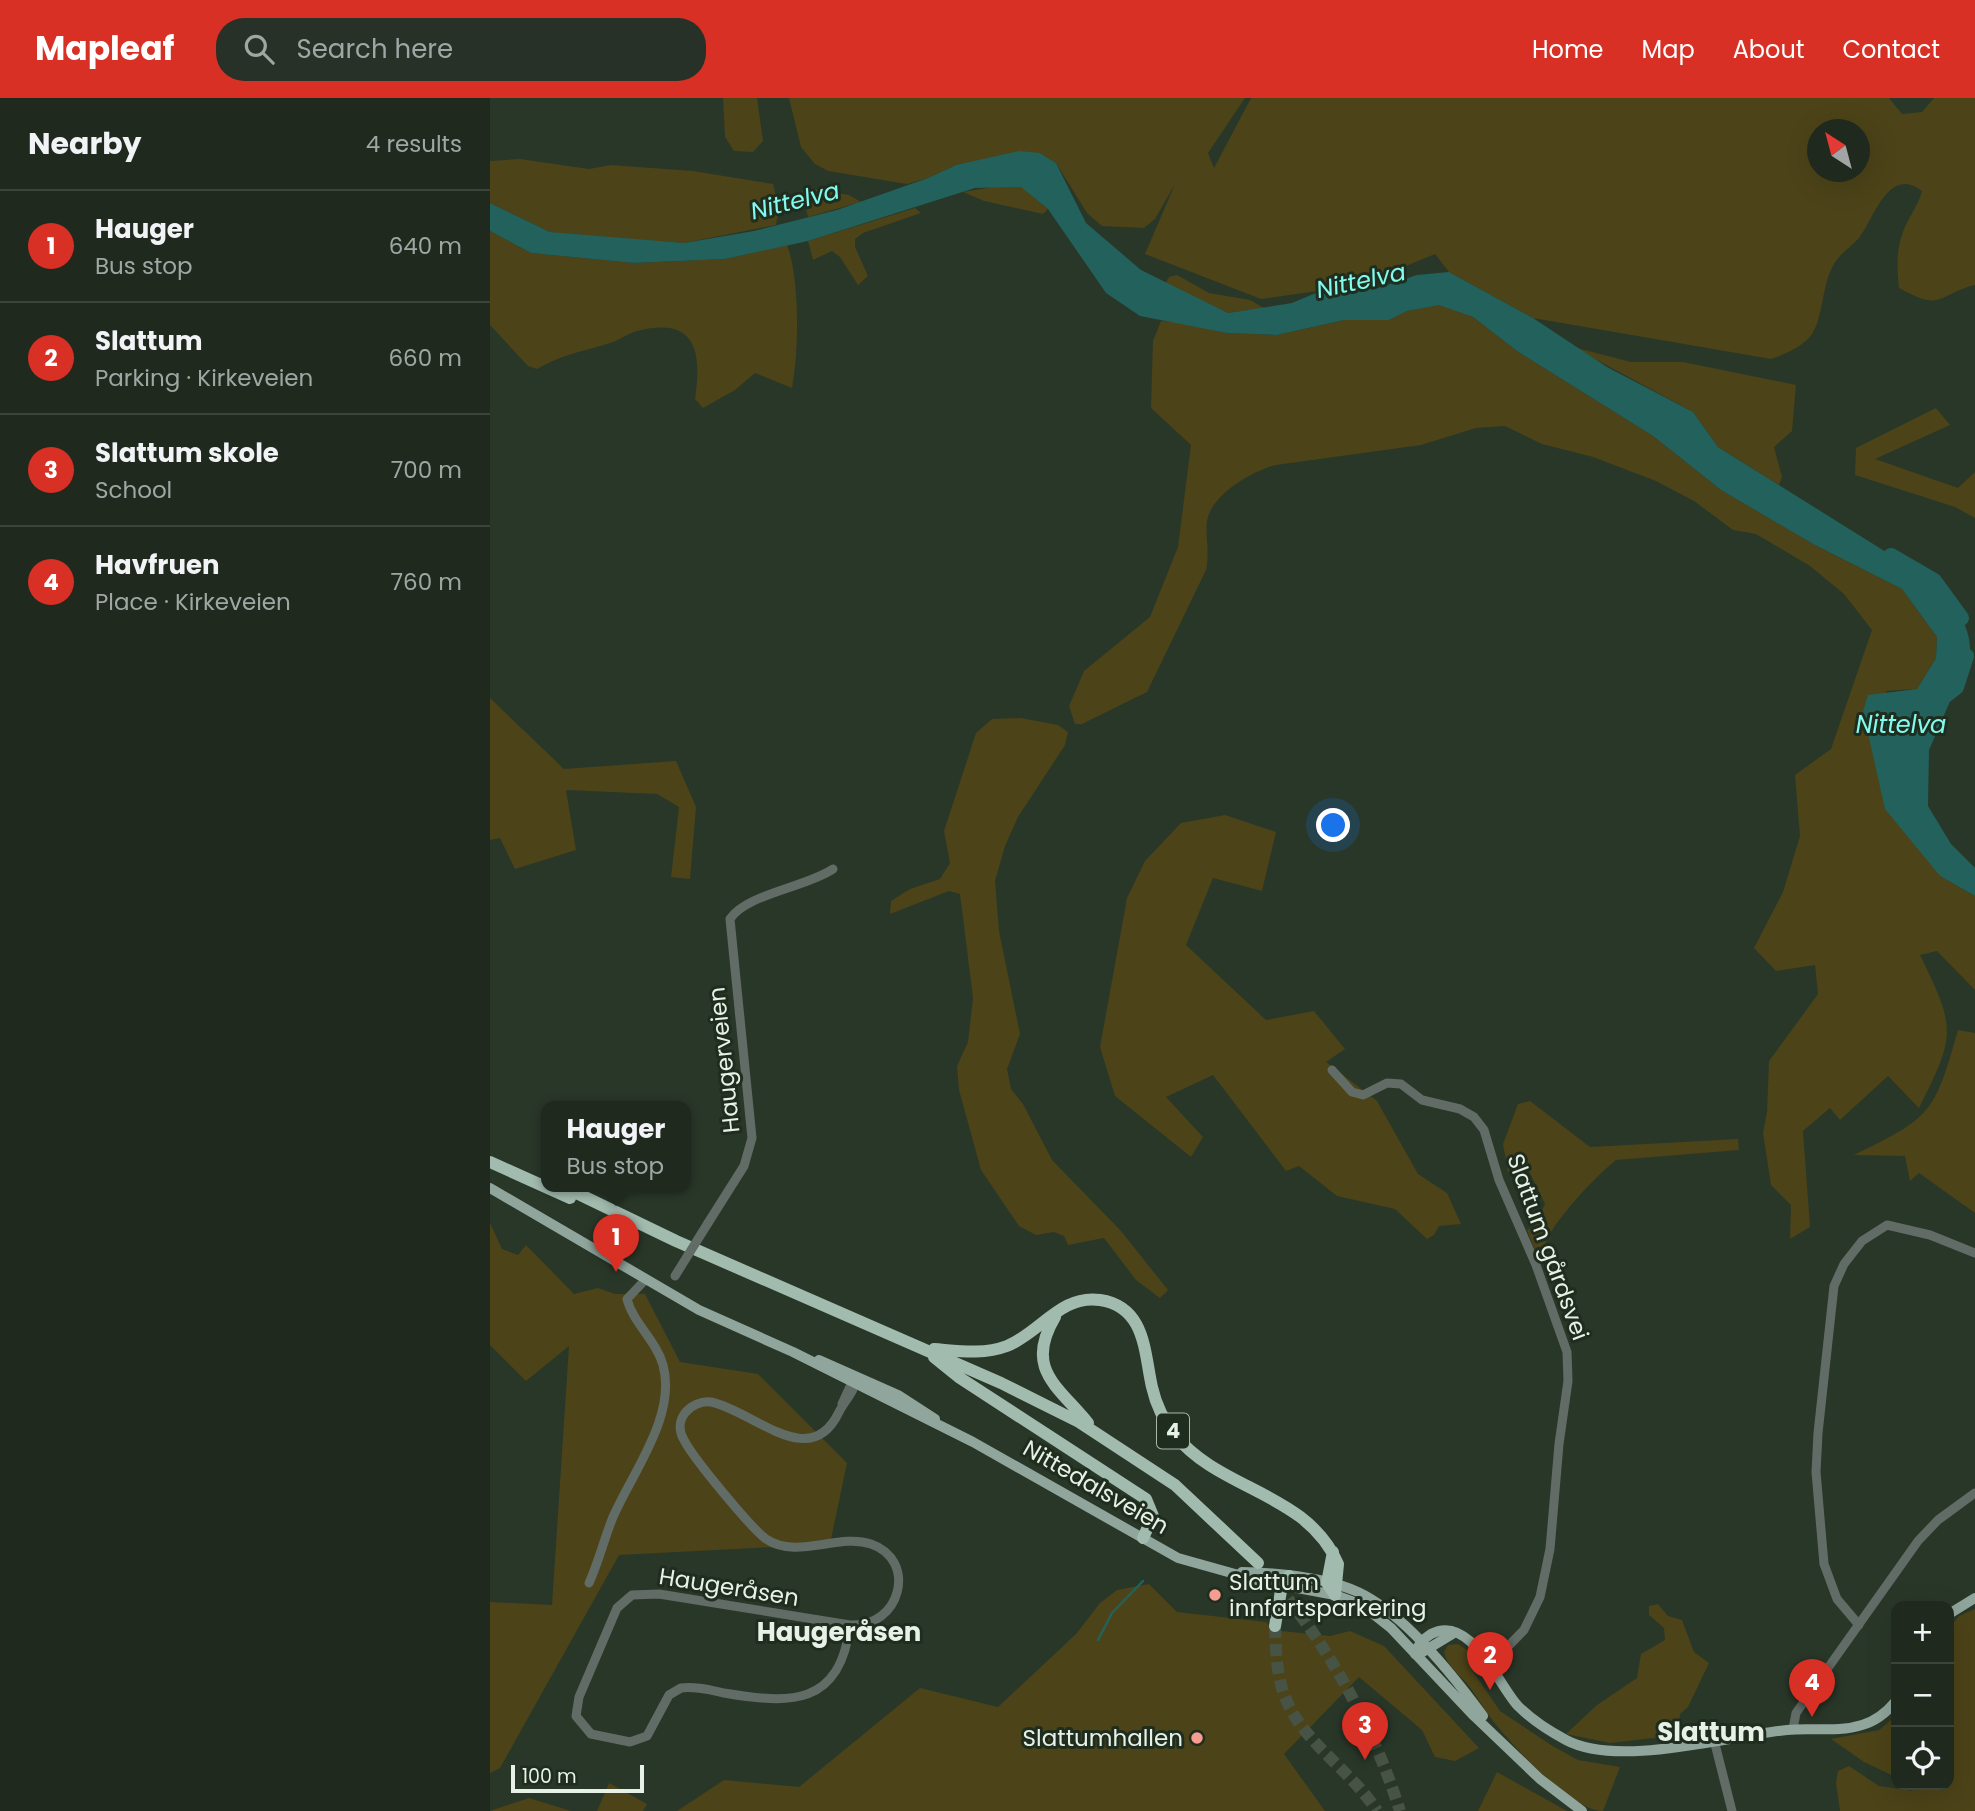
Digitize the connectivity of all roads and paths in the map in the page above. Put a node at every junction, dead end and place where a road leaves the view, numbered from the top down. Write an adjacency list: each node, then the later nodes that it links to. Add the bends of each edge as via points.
1 (833, 869): 13 (street, Haugerveien, bridge, via 818,879 745,905 730,919 752,1138 744,1166)
2 (1332, 1070): 31 (street, Slattum gårdsvei, via 1352,1092 1363,1094 1387,1083 1401,1084 1422,1100 1474,1117 1491,1148 1499,1180 1567,1352 1568,1381 1544,1582 1524,1630)
3 (490, 1154): 5 (highway)
4 (490, 1162): 6 (highway, 4)
5 (541, 1177)
6 (541, 1185)
7 (490, 1188): 12 (main road, Nittedalsveien)
8 (557, 1192): 10 (highway, 4)
9 (574, 1192): 10 (highway, 4)
10 (676, 1241): 15 (highway, 4)
11 (1975, 1253): 27 (street, via 1888,1225 1862,1241 1834,1286 1816,1472 1830,1586)
12 (646, 1279): 13 (main road, Nittedalsveien); 22 (street, via 627,1298 657,1348 665,1376 663,1401 648,1449 613,1517)
13 (666, 1291): 16 (main road, Nittedalsveien)
14 (1059, 1311): 15 (highway, 4, via 1001,1348 976,1352); 17 (highway, 4, via 1045,1336 1044,1367 1057,1391); 23 (highway, 4, via 1093,1299 1127,1312 1142,1333 1153,1394 1175,1434 1203,1460 1295,1511 1319,1533 1333,1552)
15 (923, 1348): 17 (highway, 4); 19 (highway, 4, via 960,1378 1141,1495 1153,1512)
16 (854, 1381): 19 (main road, Nittedalsveien); 26 (street, Haugeråsen, via 826,1433 807,1440 711,1402 697,1402 689,1408 680,1429 688,1447 764,1538 782,1546 859,1542 886,1555 897,1571 895,1600 875,1622)
17 (1093, 1430): 20 (highway, 4, via 1175,1485)
18 (1975, 1493): 27 (street, via 1925,1532)
19 (1143, 1538): 21 (main road, Nittedalsveien, via 1187,1561)
20 (1258, 1563)
21 (1285, 1581): 23 (main road, Nittedalsveien); 28 (highway)
22 (589, 1583)
23 (1333, 1588): 29 (main road, Nittedalsveien, via 1383,1607); 30 (main road, Nittedalsveien, via 1369,1610)
24 (1975, 1598): 25 (main road)
25 (1954, 1611)
26 (850, 1625): 26 (street, Haugeråsen, via 659,1594 632,1595 617,1608 579,1698 576,1716 591,1734 629,1742 647,1736 669,1695 681,1688 767,1700 794,1699 821,1686 835,1672)
27 (1859, 1625): 33 (street, via 1796,1713)
28 (1275, 1626)
29 (1424, 1647): 30 (main road); 31 (main road, via 1454,1633 1473,1642); 34 (main road, Nittedalsveien)
30 (1415, 1654): 34 (main road, Nittedalsveien)
31 (1489, 1665): 35 (main road, via 1524,1711 1580,1746 1623,1751)
32 (1891, 1705): 33 (main road, via 1857,1727)
33 (1793, 1729): 35 (main road)
34 (1495, 1733): 36 (main road, Nittedalsveien, via 1546,1784)
35 (1714, 1740): 37 (street)
36 (1582, 1811)
37 (1732, 1811)

